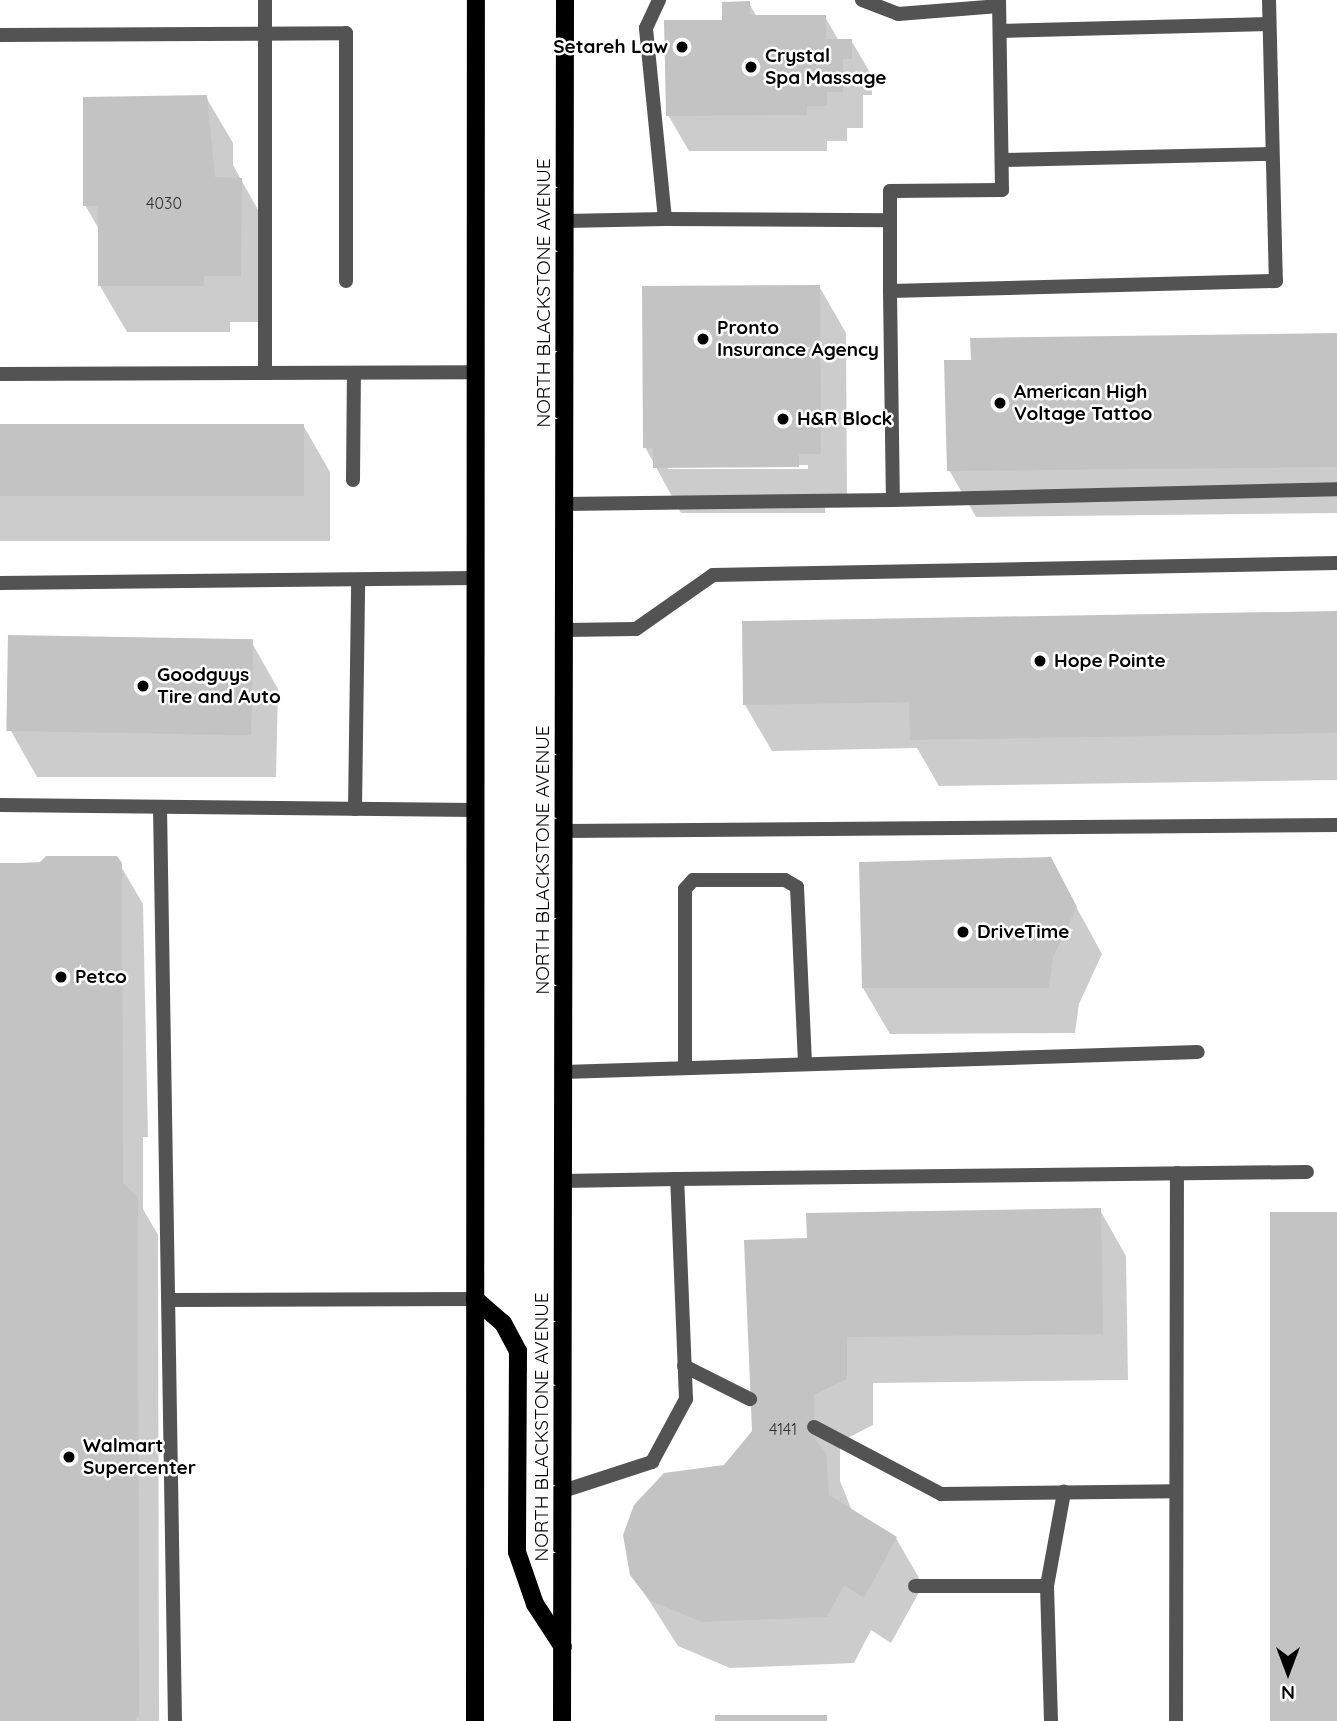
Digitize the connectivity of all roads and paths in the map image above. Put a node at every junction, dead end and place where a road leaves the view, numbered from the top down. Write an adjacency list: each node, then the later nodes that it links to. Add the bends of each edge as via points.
1 (265, 0): 10 (lane)
2 (476, 0): 19 (main road)
3 (565, 0): 16 (main road, NORTH BLACKSTONE AVENUE)
4 (659, 0): 14 (lane, via 646,28)
5 (862, 0): 7 (lane, via 898,14)
6 (1269, 0): 8 (lane)
7 (999, 3): 9 (lane)
8 (1269, 24): 9 (lane); 12 (lane)
9 (1000, 31): 13 (lane)
10 (265, 33): 11 (lane); 17 (lane, via 346,33); 20 (lane)
11 (0, 35)
12 (1272, 154): 13 (lane); 18 (lane, via 1276,281)
13 (1002, 160): 15 (lane, via 1002,190 890,191)
14 (665, 219): 15 (lane); 16 (lane)
15 (890, 220): 18 (lane)
16 (565, 222): 26 (main road, NORTH BLACKSTONE AVENUE)
17 (346, 281)
18 (890, 291): 25 (lane)
19 (476, 372): 21 (lane); 28 (main road)
20 (265, 373): 21 (lane); 22 (lane)
21 (354, 373): 23 (lane)
22 (0, 374)
23 (353, 480)
24 (1337, 489): 25 (lane)
25 (892, 499): 26 (lane)
26 (564, 503): 31 (main road, NORTH BLACKSTONE AVENUE)
27 (1337, 563): 31 (lane, via 713,575 636,629)
28 (476, 578): 29 (lane); 35 (main road)
29 (358, 581): 30 (lane); 34 (lane)
30 (0, 583)
31 (564, 630): 37 (main road, NORTH BLACKSTONE AVENUE)
32 (0, 805): 33 (lane)
33 (160, 807): 34 (lane); 47 (lane, via 161,1152 170,1209)
34 (355, 809): 35 (lane)
35 (475, 810): 46 (main road)
36 (1337, 825): 37 (lane)
37 (564, 831): 41 (main road, NORTH BLACKSTONE AVENUE)
38 (1198, 1052): 39 (lane)
39 (805, 1063): 40 (lane); 40 (lane, via 797,887 785,880 693,880 685,889)
40 (685, 1067): 41 (lane)
41 (563, 1072): 45 (main road, NORTH BLACKSTONE AVENUE)
42 (1307, 1172): 43 (lane)
43 (1177, 1173): 44 (lane); 52 (lane)
44 (677, 1179): 45 (lane); 48 (lane)
45 (563, 1181): 51 (main road, NORTH BLACKSTONE AVENUE)
46 (475, 1299): 47 (lane); 56 (main road, via 503,1323 518,1351 517,1552 535,1604); 58 (main road)
47 (170, 1300): 57 (lane)
48 (684, 1366): 49 (lane); 51 (lane, via 685,1399 652,1462)
49 (750, 1399)
50 (814, 1427): 53 (lane, via 941,1494)
51 (562, 1490): 56 (main road, NORTH BLACKSTONE AVENUE)
52 (1176, 1490): 53 (lane); 61 (lane)
53 (1064, 1492): 55 (lane)
54 (915, 1586): 55 (lane)
55 (1047, 1586): 60 (lane)
56 (562, 1647): 59 (main road, NORTH BLACKSTONE AVENUE)
57 (176, 1721)
58 (475, 1721)
59 (562, 1721)
60 (1051, 1721)
61 (1176, 1721)

